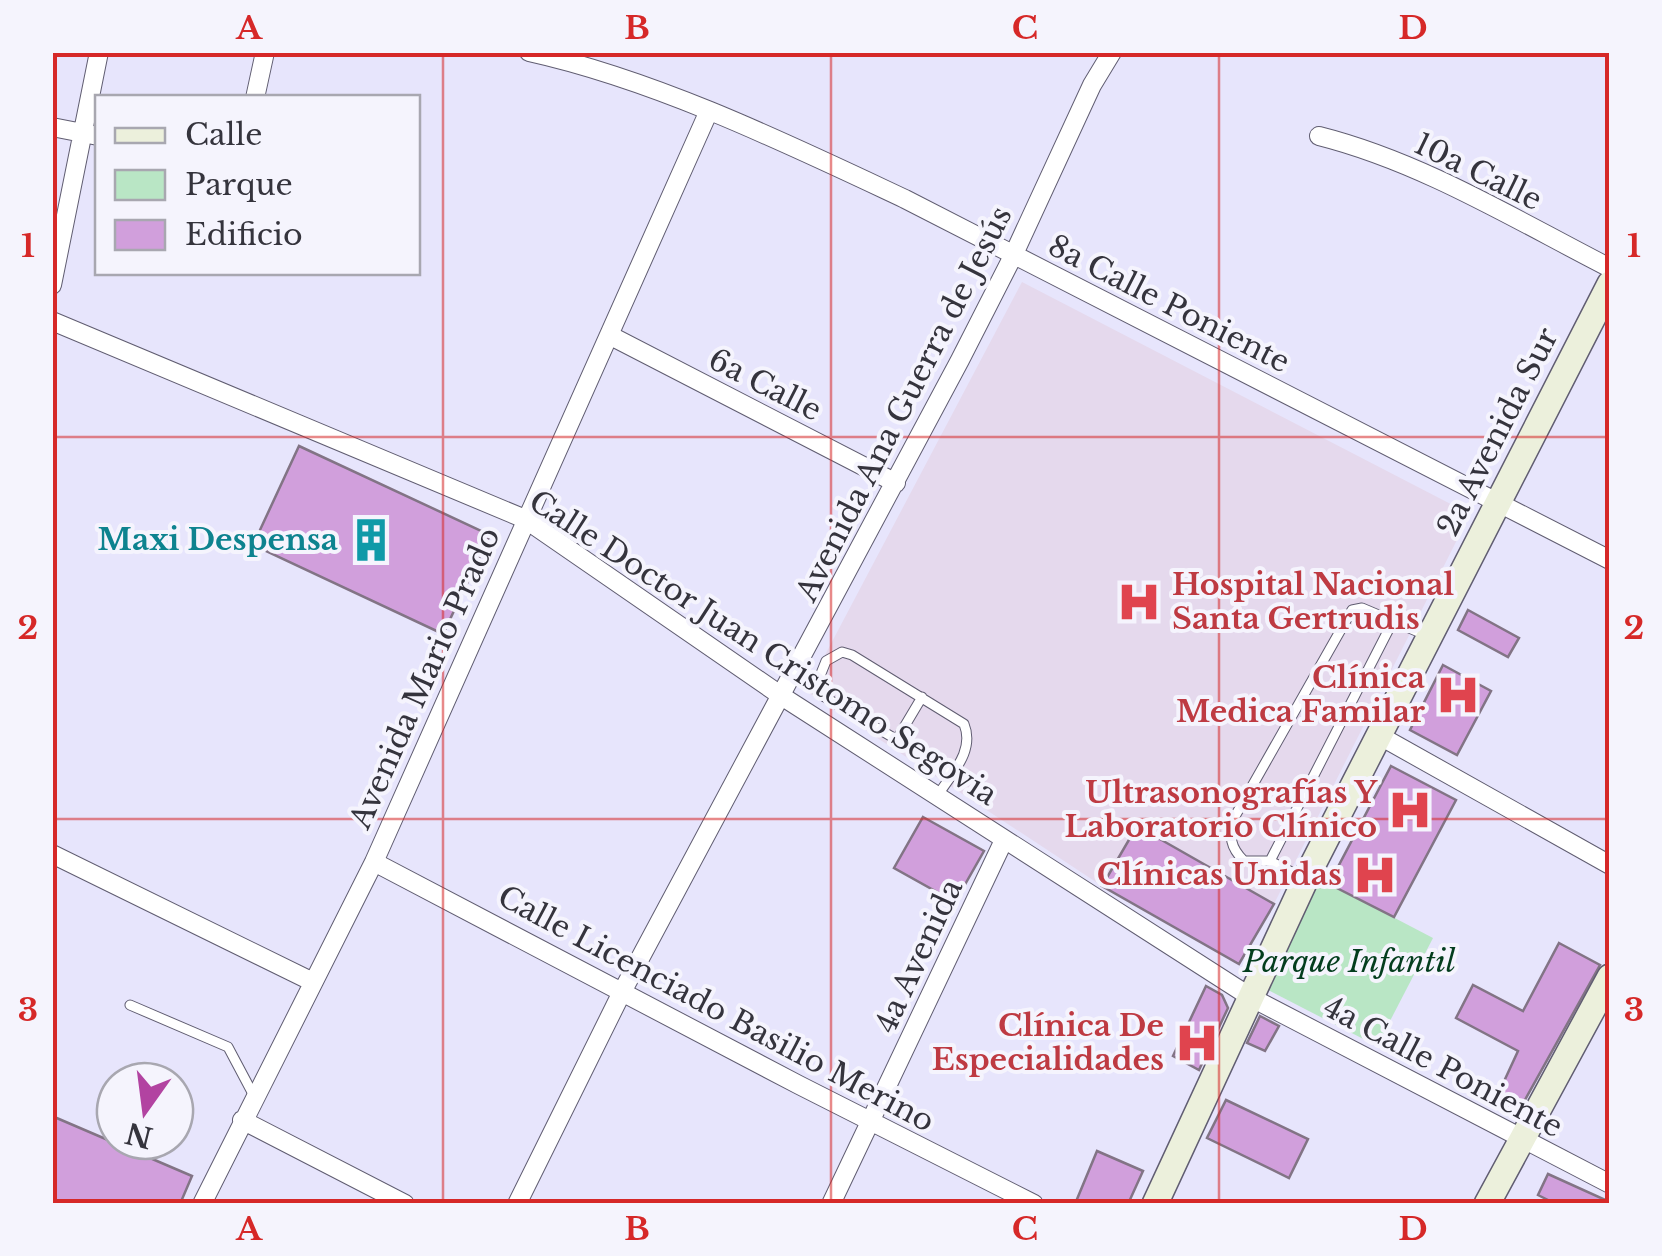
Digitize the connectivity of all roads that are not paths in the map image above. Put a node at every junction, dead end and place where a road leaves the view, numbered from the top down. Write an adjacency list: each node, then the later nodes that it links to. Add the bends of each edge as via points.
1 (99, 52): 8 (street)
2 (265, 52): 5 (street)
3 (1112, 52): 10 (street, Avenida Ana Guerra de Jesús)
4 (535, 53): 6 (street, 8a Calle Poniente)
5 (255, 95)
6 (708, 113): 10 (street, 8a Calle Poniente, via 804,152); 15 (street, Avenida Mario Prado)
7 (52, 127): 8 (street)
8 (90, 135): 13 (street)
9 (1319, 136): 11 (street, 10a Calle, via 1452,186)
10 (1013, 256): 16 (street, Avenida Ana Guerra de Jesús); 17 (street, 8a Calle Poniente)
11 (1610, 268)
12 (1610, 284): 17 (main road, 2a Avenida Sur)
13 (52, 285)
14 (52, 322): 18 (street, Calle Doctor Juan Cristomo Segovia)
15 (609, 335): 16 (street, 6a Calle); 18 (street, Avenida Mario Prado)
16 (896, 483): 22 (street, Avenida Ana Guerra de Jesús)
17 (1498, 504): 19 (street, 8a Calle Poniente); 21 (main road, 2a Avenida Sur)
18 (525, 519): 22 (street, Calle Doctor Juan Cristomo Segovia); 30 (street, Avenida Mario Prado)
19 (1610, 560)
20 (1393, 621): 21 (lane); 31 (lane); 31 (lane, via 1352,610 1234,818 1234,851 1244,861)
21 (1430, 638): 24 (main road, 2a Avenida Sur)
22 (783, 697): 27 (street, Calle Doctor Juan Cristomo Segovia); 36 (street, Avenida Ana Guerra de Jesús)
23 (922, 697): 25 (lane); 25 (lane, via 852,655 842,652 826,661 818,693); 26 (lane, via 964,724 967,750)
24 (1380, 736): 32 (street); 33 (main road, 2a Avenida Sur)
25 (897, 739): 26 (lane)
26 (953, 772): 27 (lane)
27 (938, 796): 28 (street, Calle Doctor Juan Cristomo Segovia)
28 (1004, 840): 37 (street, Calle Doctor Juan Cristomo Segovia); 41 (street, 4a Avenida)
29 (56, 856): 35 (street)
30 (374, 862): 35 (street, Avenida Mario Prado); 36 (street, Calle Licenciado Basilio Merino)
31 (1270, 862): 33 (lane)
32 (1610, 866)
33 (1306, 879): 37 (main road, 2a Avenida Sur)
34 (1610, 976): 42 (main road)
35 (311, 981): 39 (street, Avenida Mario Prado)
36 (622, 992): 41 (street, Calle Licenciado Basilio Merino); 46 (street, Avenida Ana Guerra de Jesús)
37 (1252, 998): 42 (street, 4a Calle Poniente); 49 (main road, 2a Avenida Sur)
38 (130, 1005): 39 (lane, via 228,1048)
39 (254, 1096): 40 (street, Avenida Mario Prado)
40 (242, 1120): 44 (street, Avenida Mario Prado); 45 (street)
41 (871, 1122): 47 (street, 4a Avenida); 48 (street, Calle Licenciado Basilio Merino)
42 (1522, 1141): 43 (street, 4a Calle Poniente); 50 (main road)
43 (1610, 1184)
44 (202, 1204)
45 (405, 1204)
46 (516, 1204)
47 (831, 1204)
48 (1034, 1204)
49 (1155, 1204)
50 (1487, 1204)

